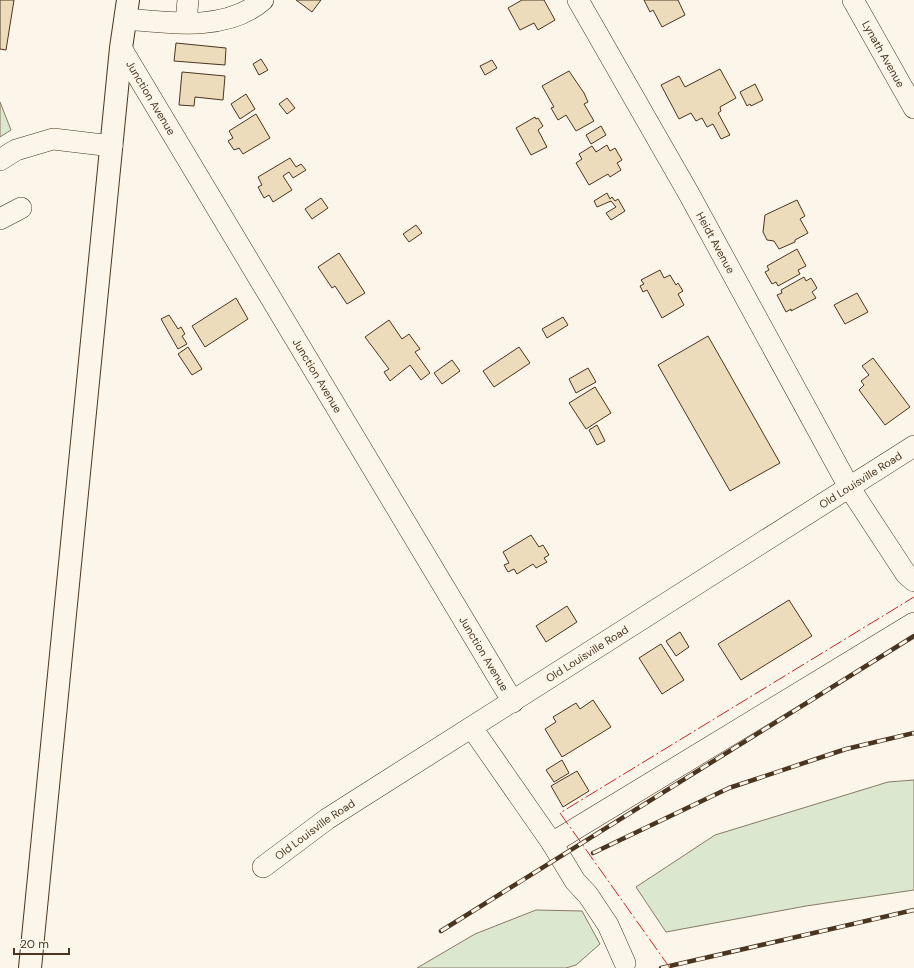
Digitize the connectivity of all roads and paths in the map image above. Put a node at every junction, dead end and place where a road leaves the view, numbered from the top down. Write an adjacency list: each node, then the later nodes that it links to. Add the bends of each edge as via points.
1 (188, 0): 6 (street)
2 (263, 0): 6 (street, via 237,16 215,21)
3 (578, 0): 14 (street, Heidt Avenue, via 689,194)
4 (853, 0): 8 (street, Lynath Avenue)
5 (127, 9): 6 (street); 7 (main road)
6 (186, 22)
7 (121, 48): 9 (main road); 17 (street, Junction Avenue)
8 (914, 108)
9 (112, 146): 10 (street, via 52,139 16,150); 22 (main road)
10 (0, 160)
11 (21, 208): 12 (street)
12 (0, 219)
13 (914, 446): 14 (street, Old Louisville Road)
14 (850, 487): 15 (street, Heidt Avenue, via 906,574); 17 (street, Old Louisville Road)
15 (914, 582)
16 (914, 623): 19 (street)
17 (513, 702): 18 (street, Old Louisville Road)
18 (472, 728): 19 (street); 20 (street, Old Louisville Road, via 327,819)
19 (552, 843): 21 (street, via 575,881 608,925)
20 (263, 867)
21 (625, 964)
22 (30, 968)

